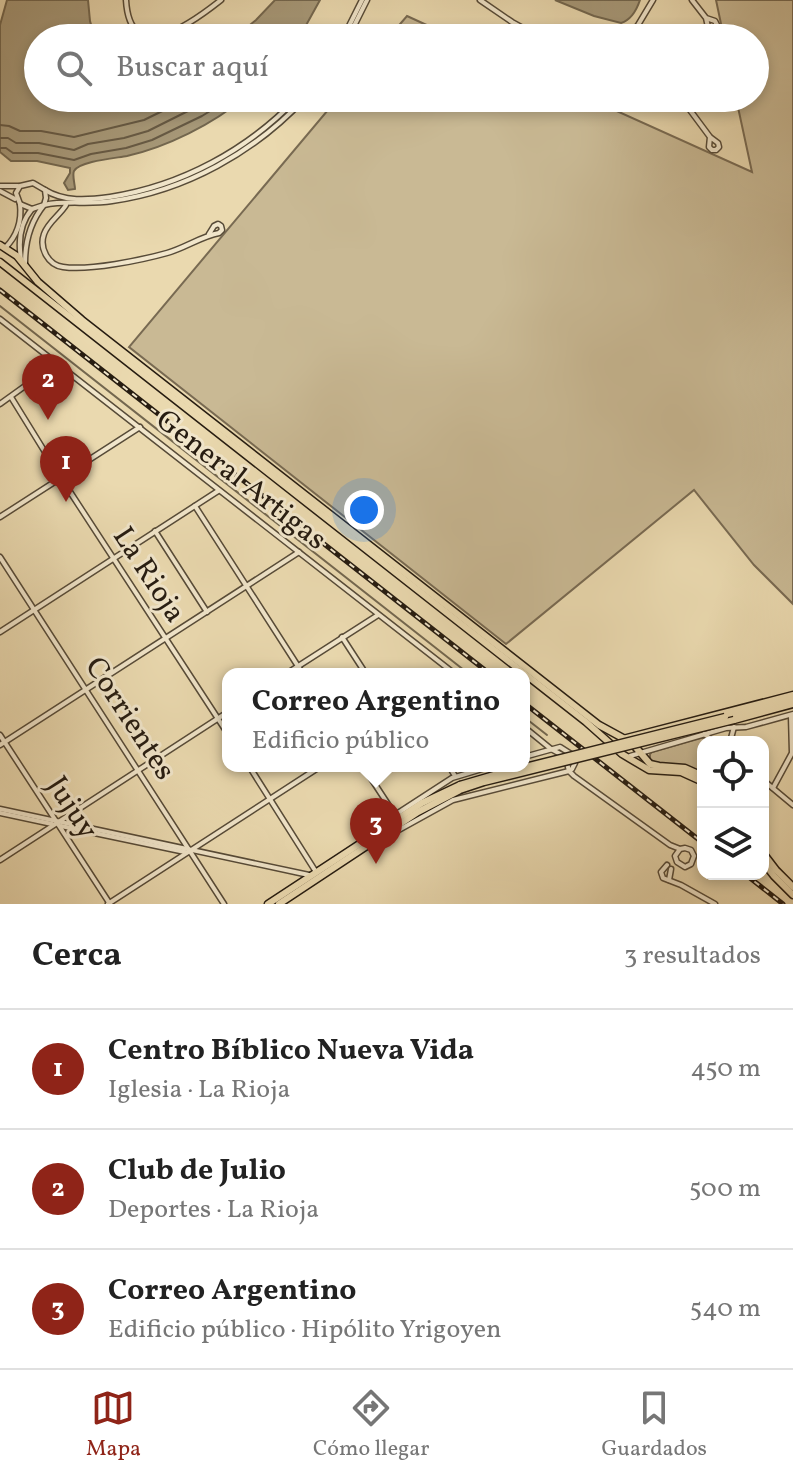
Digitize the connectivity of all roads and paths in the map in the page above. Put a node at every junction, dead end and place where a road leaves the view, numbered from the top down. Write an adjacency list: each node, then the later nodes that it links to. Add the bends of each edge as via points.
1 (126, 0): 8 (street)
2 (221, 0): 9 (street)
3 (364, 0): 10 (street)
4 (480, 0): 11 (street)
5 (653, 0): 12 (street)
6 (692, 0): 7 (street)
7 (706, 18): 13 (street); 14 (street)
8 (131, 24)
9 (185, 24)
10 (353, 24)
11 (516, 24)
12 (639, 24)
13 (708, 24)
14 (717, 24)
15 (284, 112): 18 (street)
16 (291, 112): 18 (street)
17 (691, 112): 19 (street)
18 (264, 133): 23 (street, via 204,170 138,194)
19 (710, 137)
20 (20, 186): 21 (street); 22 (street, via 33,183); 24 (street)
21 (3, 189): 24 (street)
22 (45, 190): 23 (street); 25 (street)
23 (68, 201): 25 (street); 27 (street, via 43,239 47,257 62,267 140,259 186,247)
24 (19, 202): 26 (street); 28 (street, via 19,226)
25 (44, 205): 26 (street); 30 (street, via 30,229)
26 (32, 209): 30 (street, via 20,232)
27 (209, 234)
28 (2, 249): 30 (main road)
29 (0, 262): 31 (main road)
30 (23, 264): 31 (main road); 57 (main road, via 60,301 175,394)
31 (10, 270): 56 (main road)
32 (0, 319): 33 (street, General Artigas)
33 (57, 363): 34 (street); 36 (street, General Artigas)
34 (11, 397): 35 (street); 37 (street, La Rioja)
35 (0, 404)
36 (140, 427): 37 (street); 38 (street, General Artigas)
37 (61, 478): 40 (street); 44 (street, La Rioja)
38 (218, 491): 39 (street); 42 (street, General Artigas)
39 (195, 506): 41 (street); 45 (street)
40 (0, 517)
41 (155, 531): 44 (street); 47 (street)
42 (299, 552): 45 (street); 48 (street, General Artigas)
43 (0, 557): 46 (street, Corrientes)
44 (114, 558): 46 (street); 51 (street, La Rioja)
45 (246, 586): 47 (street); 52 (street)
46 (34, 610): 49 (street); 60 (street, Corrientes)
47 (207, 612): 51 (street)
48 (379, 614): 50 (street); 55 (street, General Artigas)
49 (0, 632)
50 (342, 637): 52 (street); 54 (street)
51 (166, 639): 60 (street); 64 (street, La Rioja)
52 (298, 666): 53 (street)
53 (295, 668)
54 (362, 668)
55 (447, 668)
56 (517, 668)
57 (526, 668)
58 (530, 671): 72 (main road, via 599,725)
59 (530, 678): 74 (main road)
60 (86, 690): 73 (street); 81 (street, Corrientes)
61 (793, 699): 65 (main road); 72 (main road); 80 (main road, bridge)
62 (792, 714): 65 (street, via 746,727); 78 (street)
63 (222, 716): 64 (street)
64 (218, 719): 66 (street, La Rioja); 81 (street)
65 (734, 724): 68 (street); 71 (street); 90 (main road, bridge)
66 (222, 725)
67 (530, 732): 75 (street)
68 (704, 734): 70 (street); 76 (street)
69 (0, 735): 73 (street, Jujuy)
70 (707, 736)
71 (731, 736)
72 (624, 737): 74 (main road); 76 (main road)
73 (2, 744): 101 (street, Jujuy)
74 (614, 747): 79 (main road)
75 (551, 749): 77 (street); 82 (street, via 564,756)
76 (641, 754): 79 (street); 91 (main road, via 646,762 685,768)
77 (530, 755)
78 (792, 756): 96 (street)
79 (627, 757): 93 (main road, via 652,772)
80 (530, 769)
81 (138, 770): 101 (street); 104 (street, Corrientes)
82 (569, 771): 102 (street); 105 (street, via 453,800)
83 (253, 772): 97 (street)
84 (312, 772): 97 (street)
85 (367, 772): 100 (street)
86 (453, 772): 92 (street)
87 (470, 772): 92 (street)
88 (520, 772): 95 (main road, bridge)
89 (529, 772): 95 (main road, bridge)
90 (530, 772)
91 (697, 775)
92 (455, 776): 100 (street)
93 (697, 777)
94 (769, 785): 96 (street)
95 (460, 788): 105 (main road)
96 (773, 788): 98 (street)
97 (271, 799): 104 (street); 111 (street)
98 (793, 805)
99 (0, 811): 101 (street)
100 (395, 815): 105 (street)
101 (57, 823): 104 (street); 107 (street); 114 (street, Jujuy)
102 (670, 845): 103 (street); 106 (street)
103 (680, 849): 106 (street); 106 (street, via 691,850 693,862 682,866)
104 (189, 852): 111 (street); 114 (street); 115 (street, Corrientes)
105 (352, 852): 111 (main road); 117 (main road)
106 (675, 856)
107 (0, 860)
108 (769, 861): 112 (main road)
109 (669, 867): 118 (street, via 669,880)
110 (769, 870): 113 (main road)
111 (314, 874): 116 (main road)
112 (793, 887)
113 (793, 895)
114 (109, 904)
115 (224, 904)
116 (268, 904)
117 (279, 904)
118 (715, 904)

